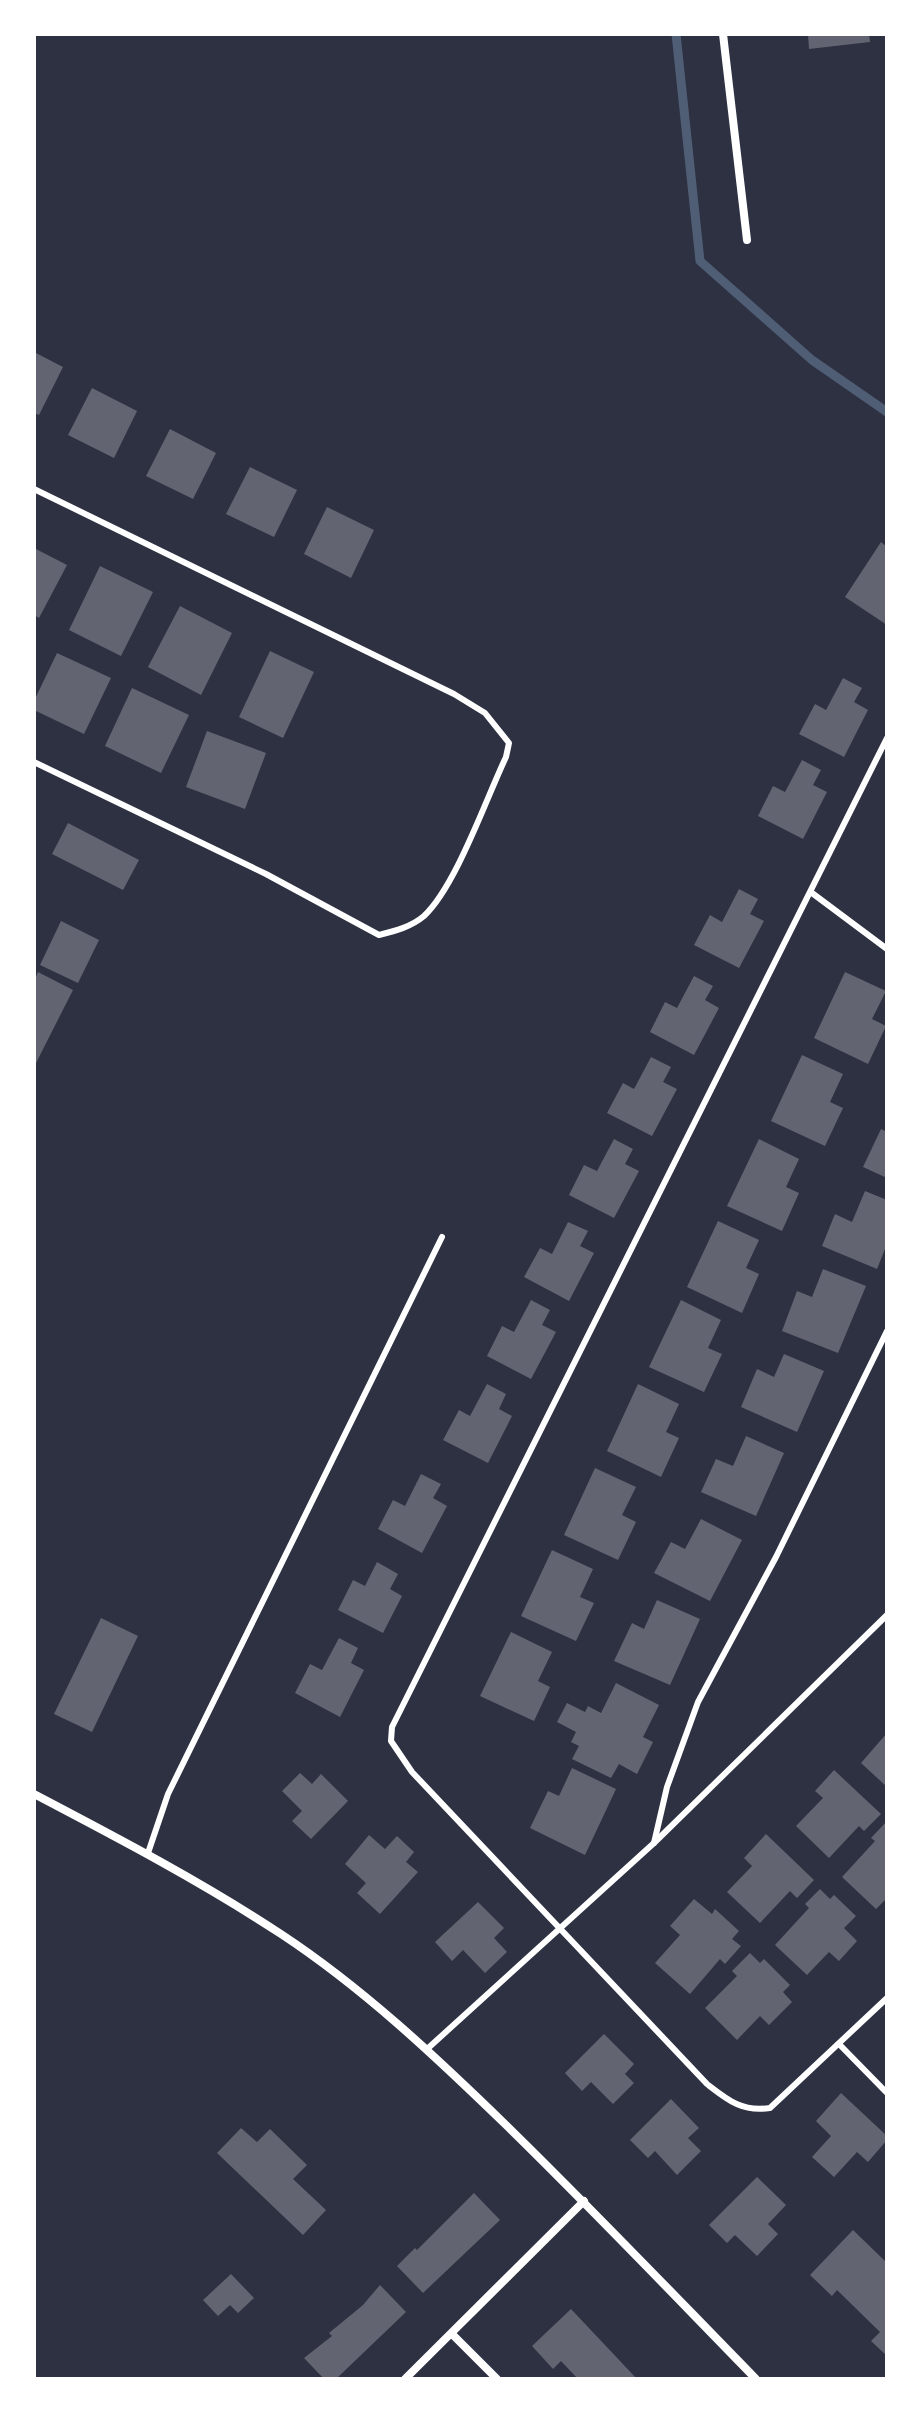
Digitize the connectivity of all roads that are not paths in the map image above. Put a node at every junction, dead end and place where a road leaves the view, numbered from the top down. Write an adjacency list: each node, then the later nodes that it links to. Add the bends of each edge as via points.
1 (723, 34): 2 (street)
2 (747, 240)
3 (34, 489): 5 (lane, via 454,694 485,713 509,743 451,875 424,915 401,930 379,935)
4 (887, 738): 6 (lane)
5 (34, 762)
6 (812, 893): 7 (lane); 14 (lane, via 392,1727 391,1741 412,1772)
7 (887, 949)
8 (442, 1237): 13 (lane, via 168,1794)
9 (887, 1331): 12 (lane, via 698,1702 667,1787)
10 (887, 1615): 12 (lane)
11 (34, 1794): 13 (street)
12 (654, 1843): 14 (lane)
13 (148, 1853): 17 (street, via 282,1935)
14 (563, 1928): 16 (lane, via 707,2084 735,2105 751,2111 770,2108); 17 (lane)
15 (887, 1998): 16 (lane)
16 (839, 2044): 18 (lane)
17 (426, 2050): 19 (street)
18 (887, 2093)
19 (584, 2201): 20 (street); 23 (street)
20 (452, 2334): 21 (street); 22 (street)
21 (405, 2379)
22 (497, 2379)
23 (756, 2379)

